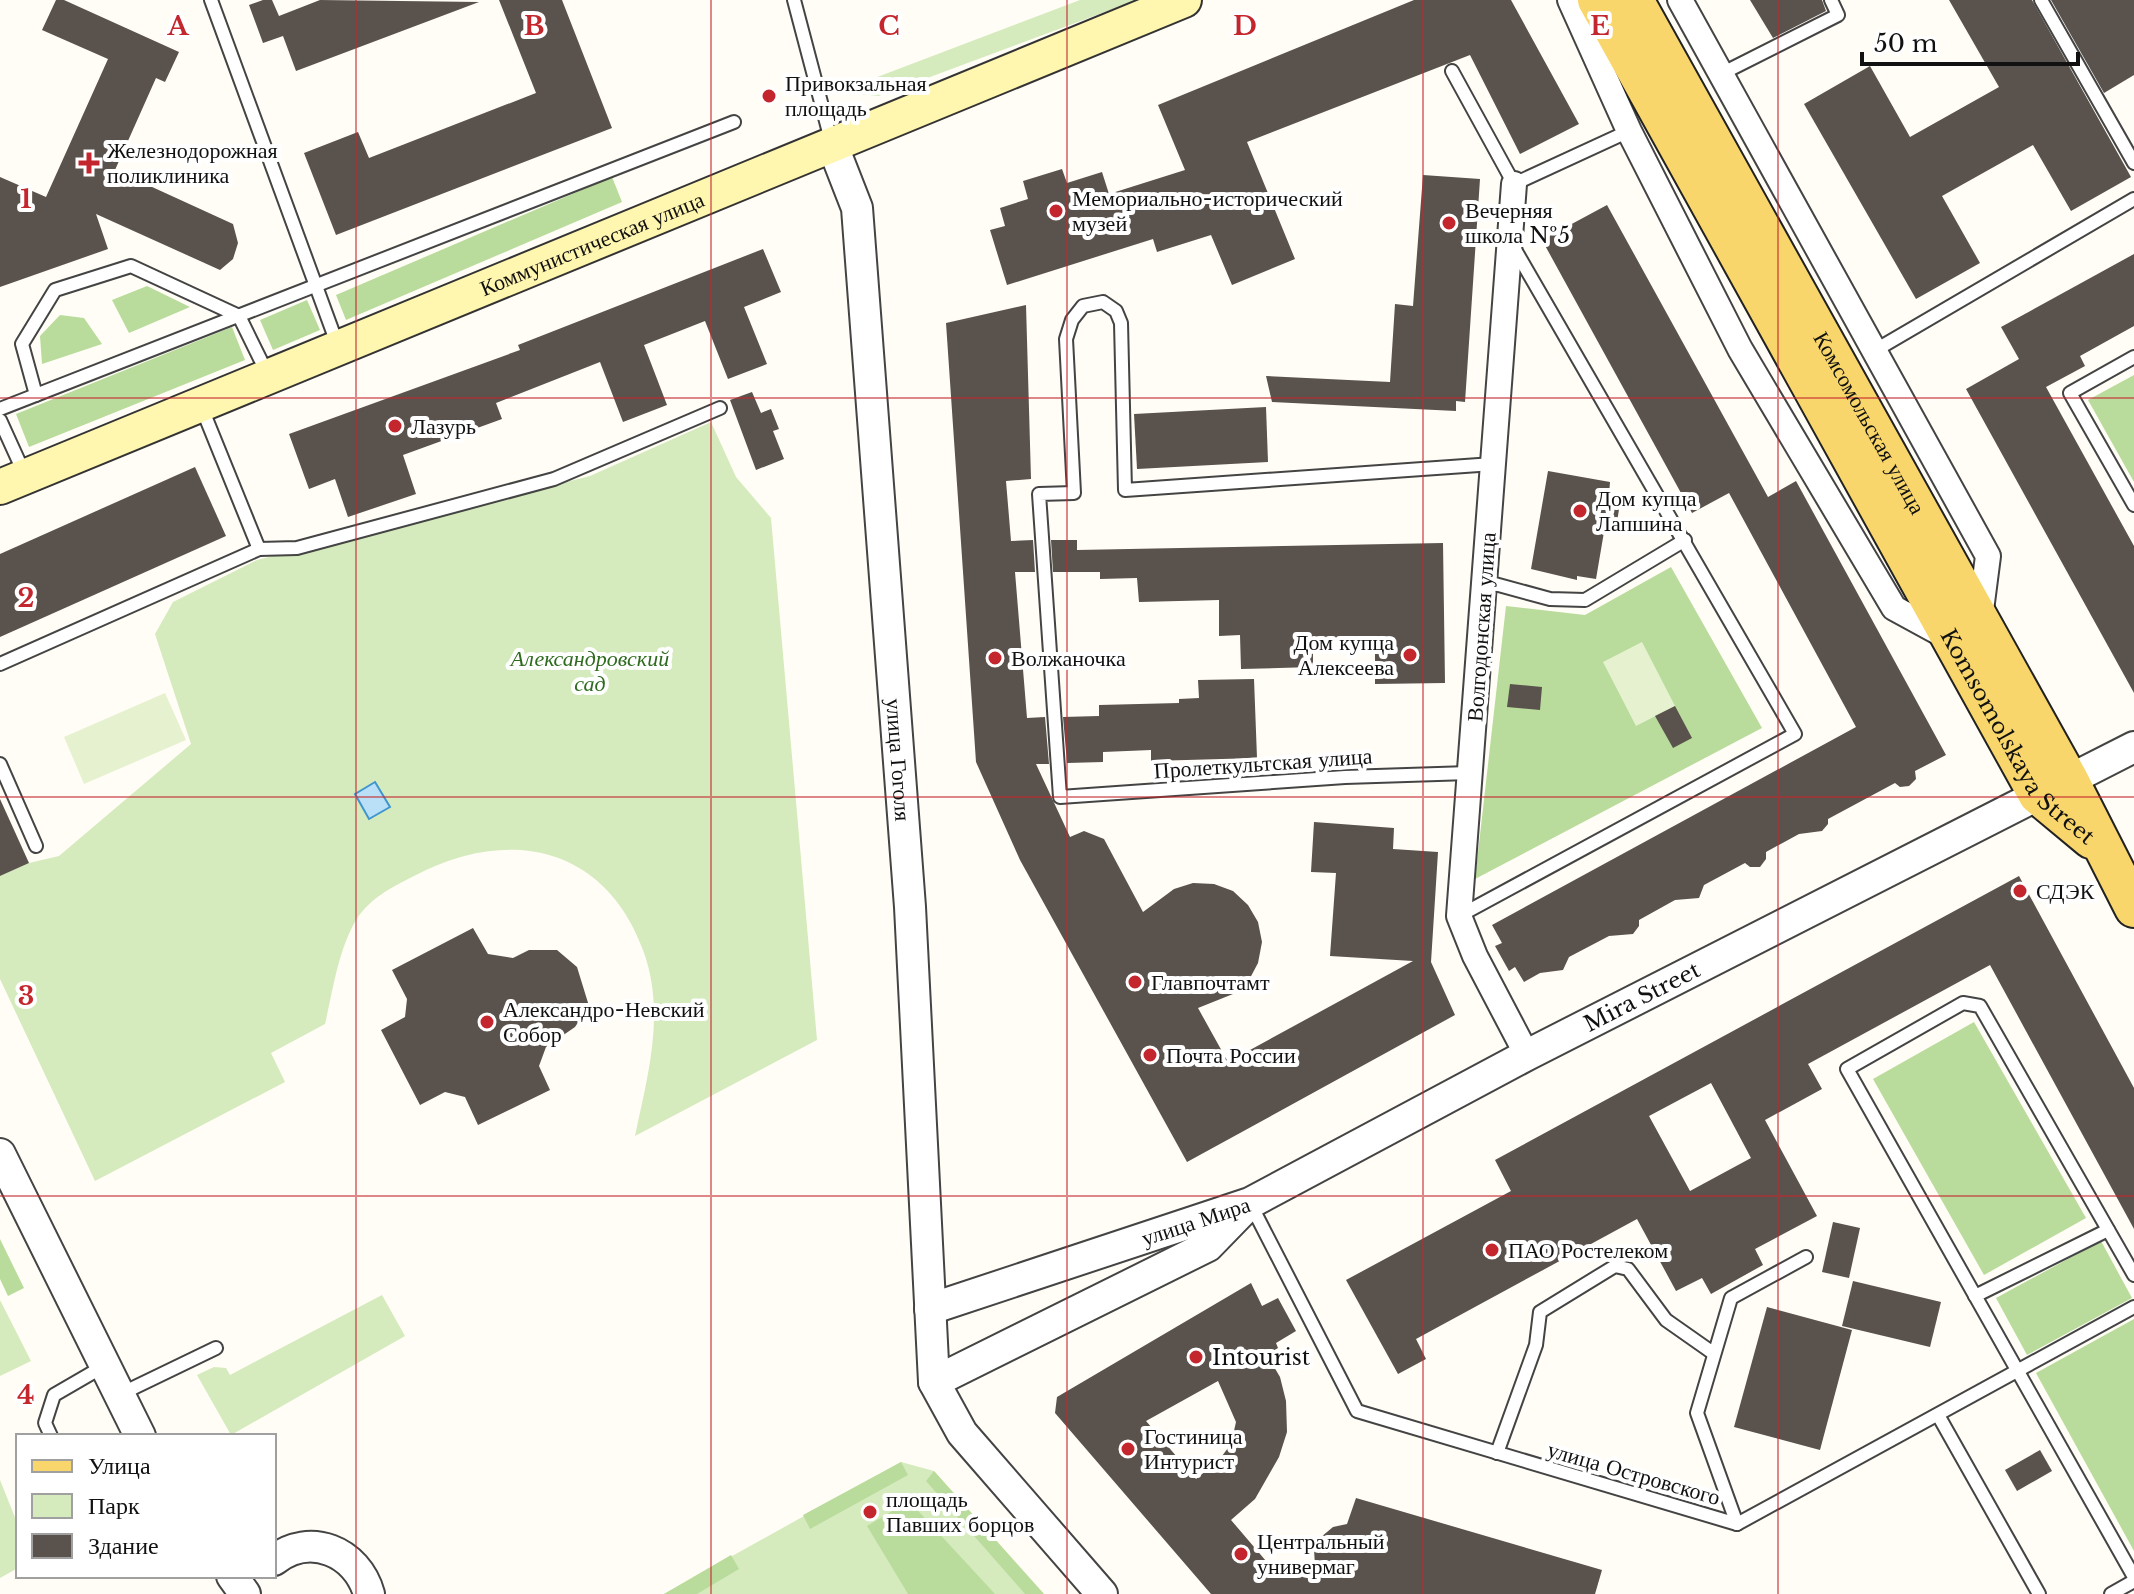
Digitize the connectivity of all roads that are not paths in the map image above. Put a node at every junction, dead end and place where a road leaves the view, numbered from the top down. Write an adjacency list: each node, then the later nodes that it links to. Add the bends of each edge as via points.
1 (211, 0): 19 (lane)
2 (794, 0): 14 (lane)
3 (1184, 0): 14 (main road, Коммунистическая улица)
4 (1570, 0): 13 (street)
5 (1597, 0): 35 (main road, Комсомольская улица)
6 (1634, 0): 35 (main road, Комсомольская улица)
7 (1680, 0): 11 (street)
8 (1831, 0): 11 (lane, via 1838,15)
9 (2041, 0): 15 (lane)
10 (1452, 71): 16 (lane)
11 (1721, 74): 22 (street)
12 (734, 122): 19 (lane)
13 (1629, 131): 16 (lane); 37 (street, via 1740,349 1894,608)
14 (832, 144): 21 (main road, Коммунистическая улица); 54 (street, улица Гоголя, via 857,208 910,907)
15 (2134, 163)
16 (1514, 184): 18 (street, Волгодонская улица)
17 (2134, 199): 22 (lane)
18 (1510, 242): 30 (street, Волгодонская улица); 33 (lane)
19 (316, 285): 20 (lane); 21 (lane)
20 (239, 316): 24 (lane); 25 (lane); 25 (lane, via 131,266 55,290 22,344)
21 (339, 349): 24 (main road, Коммунистическая улица)
22 (1874, 351): 37 (street, via 1988,556)
23 (2134, 357): 32 (lane, via 2070,393)
24 (270, 377): 26 (main road, Коммунистическая улица)
25 (36, 395): 28 (lane)
26 (201, 406): 31 (main road, Коммунистическая улица); 34 (lane)
27 (720, 408): 34 (lane, via 554,479 297,548)
28 (0, 409)
29 (0, 420): 31 (lane)
30 (1493, 464): 36 (street, Волгодонская улица); 41 (lane, Пролеткультская улица, via 1125,490 1121,323 1116,311 1103,302 1083,306 1066,339 1074,493 1039,494 1060,797)
31 (13, 482)
32 (2134, 505)
33 (1685, 540): 36 (lane, via 1585,600 1550,599); 45 (lane, via 1795,734)
34 (259, 549): 38 (lane)
35 (1923, 552): 37 (main road, Komsomolskaya Street)
36 (1484, 581): 41 (street, Волгодонская улица)
37 (1966, 630): 42 (main road, Komsomolskaya Street)
38 (0, 664)
39 (2134, 747): 42 (street, Mira Street)
40 (0, 764): 43 (lane)
41 (1469, 773): 45 (street, Волгодонская улица)
42 (2054, 788): 44 (main road, Komsomolskaya Street, via 2100,846); 46 (street, Mira Street)
43 (36, 846)
44 (2134, 908)
45 (1459, 916): 46 (street, Волгодонская улица)
46 (1527, 1055): 48 (street, Mira Street)
47 (0, 1154): 56 (street)
48 (1250, 1203): 54 (street, улица Мира); 59 (street, улица Мира, via 1208,1246); 65 (lane, улица Островского, via 1357,1411)
49 (2108, 1230): 51 (lane); 52 (lane); 52 (lane, via 1980,1006 1963,1003 1847,1069)
50 (1806, 1257): 57 (lane, via 1731,1298)
51 (2134, 1275)
52 (1975, 1296): 58 (lane)
53 (2134, 1307): 58 (lane, улица Островского)
54 (930, 1309): 59 (street, улица Гоголя)
55 (216, 1348): 60 (lane)
56 (101, 1353): 60 (street); 62 (lane, via 54,1395 45,1423); 63 (street)
57 (1713, 1353): 65 (lane, via 1666,1320 1628,1269 1615,1266 1540,1312 1536,1345); 66 (lane, via 1697,1413)
58 (2018, 1372): 61 (lane, улица Островского); 68 (lane)
59 (934, 1382): 70 (street, via 962,1433)
60 (129, 1390): 64 (street)
61 (1938, 1415): 66 (lane, улица Островского); 71 (lane)
62 (50, 1434)
63 (139, 1434)
64 (159, 1434)
65 (1497, 1453): 66 (lane, улица Островского)
66 (1737, 1524)
67 (281, 1549): 69 (street, via 319,1547 343,1555 360,1572)
68 (2134, 1579): 72 (lane)
69 (369, 1594)
70 (1102, 1594)
71 (2039, 1594)
72 (2111, 1594)

